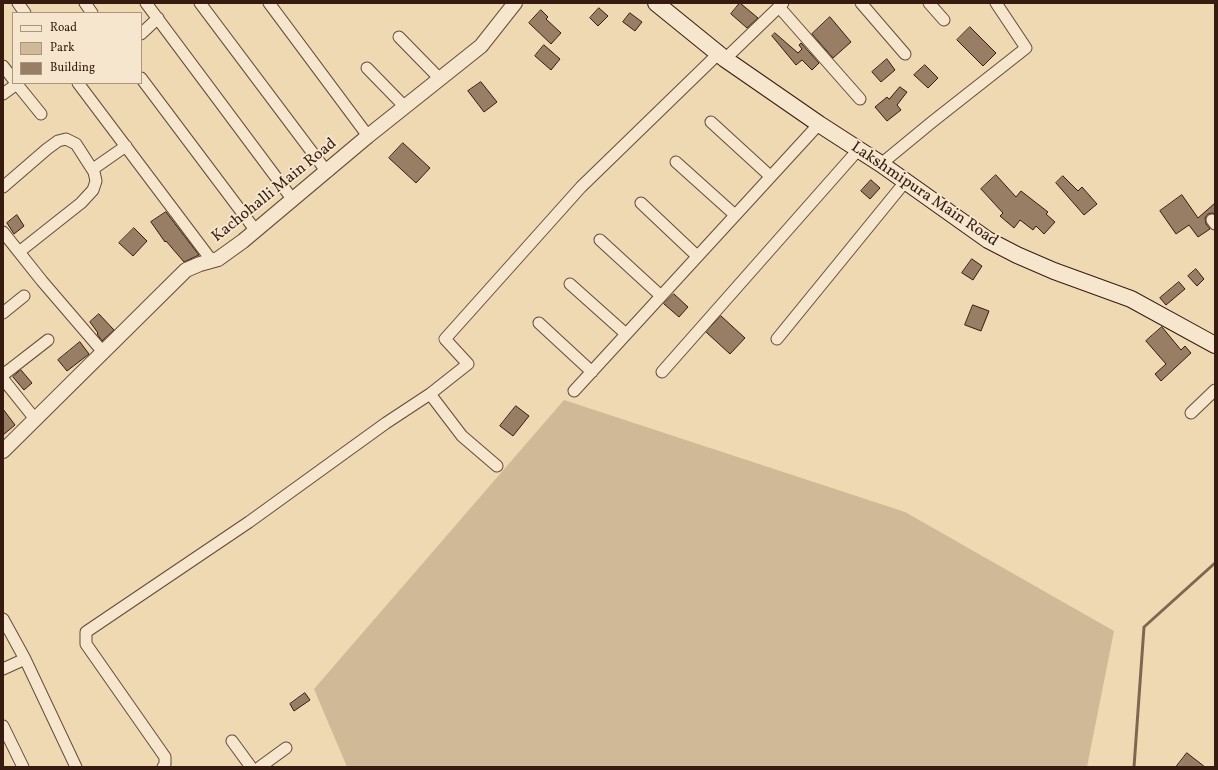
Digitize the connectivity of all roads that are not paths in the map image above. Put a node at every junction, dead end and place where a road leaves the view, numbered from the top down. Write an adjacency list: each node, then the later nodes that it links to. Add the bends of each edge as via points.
1 (18, 3): 12 (street)
2 (85, 3): 13 (street)
3 (146, 3): 14 (street)
4 (200, 3): 40 (street)
5 (269, 3): 34 (street)
6 (515, 3): 24 (street, Kachohalli Main Road, via 481,46)
7 (656, 3): 19 (main road, Lakshmipura Main Road)
8 (861, 3): 18 (street)
9 (929, 3): 15 (street)
10 (996, 3): 38 (street, via 1026,48)
11 (781, 5): 19 (street); 29 (street)
12 (24, 12)
13 (91, 12)
14 (158, 18): 16 (street); 44 (street)
15 (944, 20)
16 (142, 33)
17 (399, 37): 24 (street)
18 (905, 54)
19 (721, 56): 33 (main road, Lakshmipura Main Road); 69 (street, via 581,187 446,339 468,364)
20 (3, 66): 22 (street)
21 (367, 68): 30 (street)
22 (12, 77)
23 (142, 79): 47 (street)
24 (440, 79): 30 (street, Kachohalli Main Road)
25 (14, 84): 28 (street)
26 (18, 84): 31 (street)
27 (81, 84): 35 (street)
28 (3, 94)
29 (860, 99)
30 (405, 107): 34 (street, Kachohalli Main Road)
31 (41, 114)
32 (711, 122): 41 (street)
33 (819, 124): 36 (main road, Lakshmipura Main Road); 41 (street)
34 (368, 136): 40 (street, Kachohalli Main Road)
35 (126, 146): 39 (street); 52 (street)
36 (858, 150): 38 (main road, Lakshmipura Main Road); 64 (street)
37 (676, 162): 46 (street)
38 (881, 164): 42 (main road, Lakshmipura Main Road)
39 (93, 169): 43 (street, via 76,144 66,139 52,145); 50 (street, via 96,181 93,190 81,203)
40 (326, 172): 44 (street, Kachohalli Main Road)
41 (770, 176): 46 (street)
42 (905, 182): 59 (street); 61 (main road, Lakshmipura Main Road, via 988,240 1054,271 1131,299)
43 (3, 187)
44 (293, 200): 47 (street, Kachohalli Main Road)
45 (641, 203): 51 (street)
46 (735, 215): 51 (street)
47 (256, 231): 52 (street, Kachohalli Main Road)
48 (3, 232): 50 (street)
49 (600, 240): 55 (street)
50 (19, 252): 62 (street)
51 (698, 256): 55 (street)
52 (212, 261): 62 (street, Kachohalli Main Road, via 186,270)
53 (570, 284): 58 (street)
54 (24, 296): 56 (street)
55 (661, 296): 58 (street)
56 (3, 313)
57 (539, 324): 63 (street)
58 (626, 334): 63 (street)
59 (777, 339)
60 (48, 340): 65 (street)
61 (1215, 344)
62 (103, 352): 71 (street, Kachohalli Main Road)
63 (592, 372): 68 (street)
64 (662, 372)
65 (3, 375)
66 (3, 379): 71 (street)
67 (1215, 390): 70 (street)
68 (574, 391)
69 (430, 394): 73 (street, via 462,436); 82 (street, via 86,632 86,644 165,757 166,764)
70 (1191, 413)
71 (35, 419): 72 (street, Kachohalli Main Road)
72 (3, 450)
73 (497, 466)
74 (3, 619): 75 (street)
75 (25, 659): 76 (street); 81 (street)
76 (3, 669)
77 (3, 726): 80 (street)
78 (232, 742): 83 (street)
79 (286, 748): 84 (street)
80 (23, 767)
81 (76, 767)
82 (163, 767)
83 (251, 767)
84 (260, 767)

